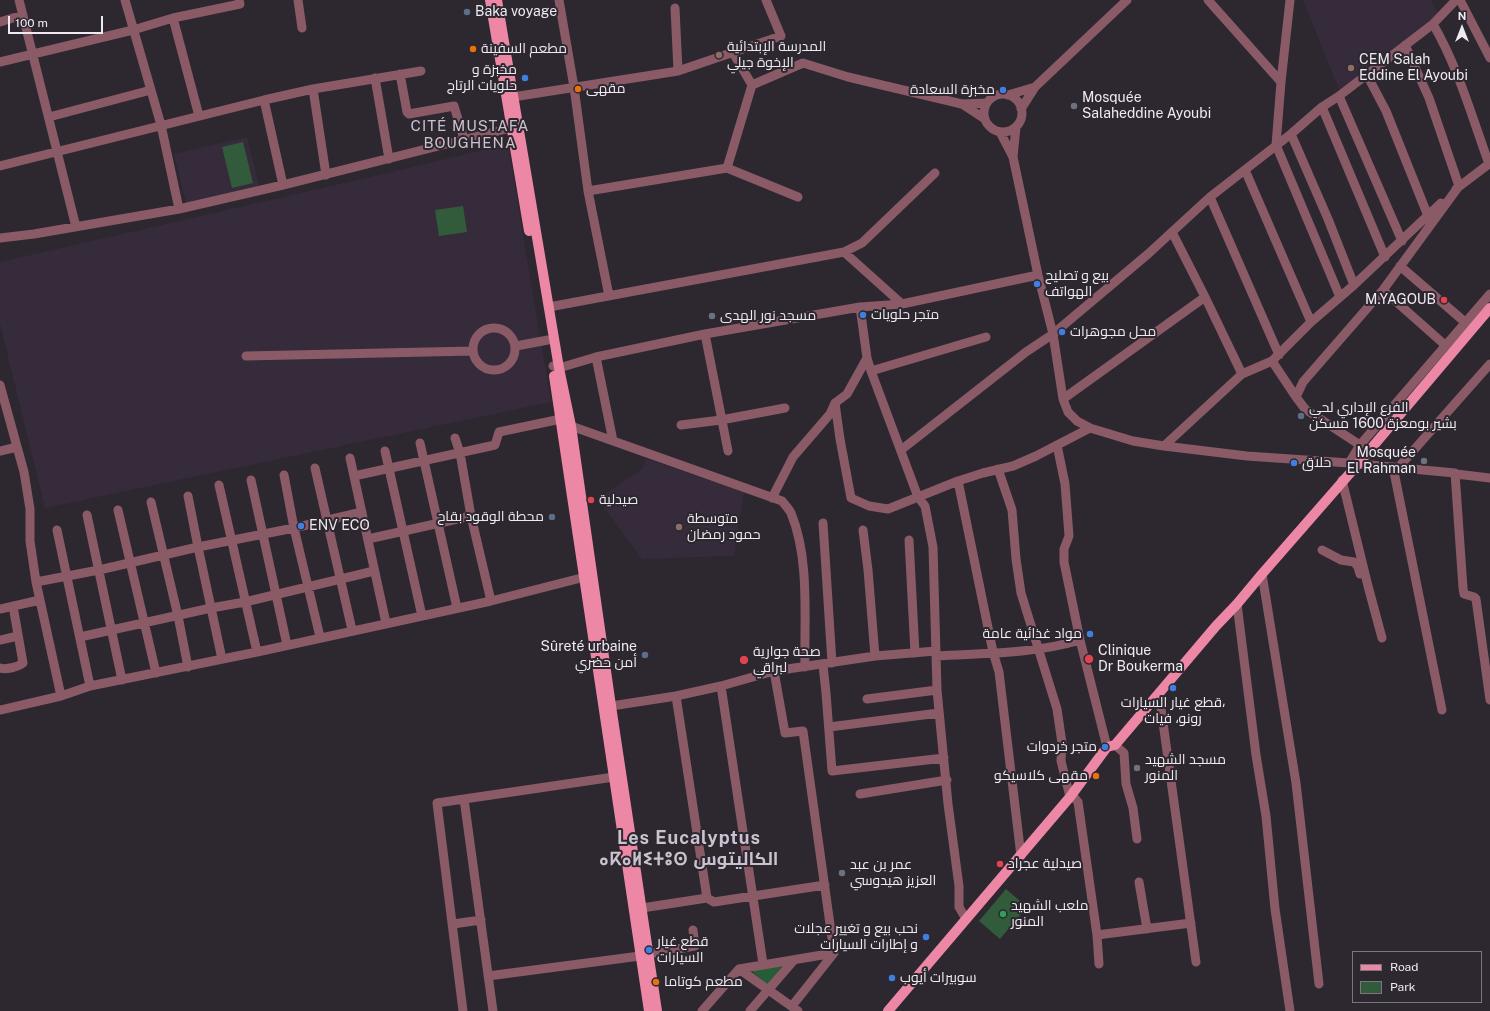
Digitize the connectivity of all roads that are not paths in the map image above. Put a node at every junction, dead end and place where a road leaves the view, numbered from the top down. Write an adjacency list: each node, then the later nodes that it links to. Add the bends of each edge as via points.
1 (19, 0): 15 (street)
2 (125, 0): 20 (street)
3 (239, 0): 16 (street, via 240,4)
4 (298, 0): 19 (street)
5 (490, 0): 49 (main road)
6 (497, 0): 39 (main road)
7 (559, 0): 33 (street)
8 (766, 0): 22 (street, via 781,36)
9 (1127, 0): 34 (street)
10 (1208, 0): 31 (street)
11 (1290, 0): 31 (street)
12 (1456, 0): 18 (street)
13 (1460, 0): 24 (street)
14 (675, 8): 27 (street)
15 (23, 16): 17 (street); 23 (street)
16 (173, 18): 20 (street); 45 (street)
17 (0, 22)
18 (1433, 24): 21 (street); 59 (street, via 1459,80)
19 (302, 28)
20 (133, 30): 23 (street); 36 (street)
21 (1405, 45): 29 (street); 65 (street, via 1430,98)
22 (732, 51): 27 (street); 32 (street)
23 (34, 53): 25 (street); 46 (street)
24 (1490, 58)
25 (0, 62)
26 (421, 71): 28 (street)
27 (678, 71): 33 (street)
28 (400, 74): 30 (street); 53 (street, via 407,112 410,114 454,106)
29 (1367, 75): 38 (street); 70 (street, via 1386,111)
30 (375, 78): 35 (street); 57 (street)
31 (1281, 82): 54 (street)
32 (752, 85): 42 (street, via 803,63 848,77); 60 (street)
33 (574, 87): 39 (street); 66 (street)
34 (1035, 87): 37 (street); 44 (street)
35 (313, 89): 40 (street); 63 (street)
36 (151, 90): 46 (street); 48 (street)
37 (1008, 95): 41 (street, via 994,97); 44 (street, via 1016,100)
38 (1339, 96): 43 (street); 74 (street)
39 (513, 97): 49 (main road)
40 (264, 100): 45 (street); 64 (street)
41 (987, 103): 42 (street); 47 (street)
42 (962, 104): 47 (street)
43 (1322, 107): 52 (street); 76 (street)
44 (1021, 109): 50 (street, via 1021,118)
45 (199, 116): 48 (street)
46 (49, 117): 55 (street)
47 (985, 119): 51 (street, via 991,128)
48 (161, 125): 55 (street); 69 (street)
49 (514, 127): 53 (street); 86 (main road); 94 (main road)
50 (1016, 127): 51 (street); 56 (street)
51 (1000, 132): 56 (street)
52 (1291, 134): 54 (street); 79 (street)
53 (464, 139): 57 (street)
54 (1276, 145): 61 (street); 84 (street)
55 (57, 151): 58 (street); 71 (street)
56 (1013, 157): 78 (street)
57 (389, 159): 63 (street)
58 (0, 166)
59 (1488, 166): 65 (street)
60 (727, 168): 66 (street); 67 (street)
61 (1245, 170): 68 (street); 89 (street)
62 (935, 173): 75 (street, via 862,243)
63 (326, 175): 64 (street)
64 (283, 185): 69 (street)
65 (1459, 186): 70 (street); 77 (street)
66 (588, 191): 82 (street)
67 (798, 197)
68 (1210, 197): 72 (street); 98 (street)
69 (179, 209): 71 (street)
70 (1428, 216): 74 (street)
71 (76, 227): 73 (street)
72 (1172, 232): 83 (street); 92 (street)
73 (0, 238)
74 (1402, 241): 76 (street)
75 (844, 252): 82 (street); 85 (street)
76 (1385, 257): 79 (street)
77 (1400, 266): 80 (street); 90 (street)
78 (1038, 275): 85 (street); 92 (street)
79 (1354, 285): 84 (street)
80 (1383, 290): 95 (street); 108 (street, via 1303,382)
81 (1490, 294): 90 (street)
82 (609, 296): 86 (street)
83 (1205, 297): 106 (street); 109 (street)
84 (1340, 297): 89 (street)
85 (902, 304): 87 (street)
86 (548, 307): 104 (main road)
87 (860, 307): 91 (street); 101 (street)
88 (1490, 308): 131 (main road)
89 (1311, 322): 98 (street)
90 (1466, 323): 95 (street)
91 (705, 334): 100 (street); 113 (street)
92 (1053, 334): 109 (street); 124 (street, via 1026,352)
93 (986, 337): 105 (street)
94 (548, 340): 96 (street); 104 (main road)
95 (1445, 345): 121 (street)
96 (516, 346): 97 (street, via 508,333 494,328 480,334); 97 (street, via 512,361 501,370 486,369 475,358)
97 (473, 351): 99 (street)
98 (1279, 355): 102 (street)
99 (246, 356)
100 (596, 357): 104 (street); 118 (street)
101 (867, 358): 105 (street); 110 (street, via 847,394)
102 (1272, 361): 106 (street); 108 (street)
103 (1489, 366): 134 (street)
104 (556, 367): 112 (main road); 115 (main road)
105 (871, 371): 124 (street)
106 (1242, 374): 123 (street)
107 (0, 385): 122 (street)
108 (1296, 397): 121 (street, via 1305,409)
109 (1063, 398): 116 (street, via 1068,412 1077,422)
110 (836, 403): 145 (street, via 851,498 869,506 888,509); 146 (street, via 830,414 793,457)
111 (785, 408): 113 (street)
112 (561, 419): 128 (street, via 499,432 495,445); 171 (main road)
113 (721, 420): 114 (street); 127 (street)
114 (681, 425)
115 (571, 426): 118 (street); 220 (main road)
116 (1090, 428): 120 (street); 123 (street, via 1133,441)
117 (455, 438): 128 (street)
118 (613, 441): 146 (street)
119 (420, 444): 130 (street)
120 (1057, 445): 135 (street, via 1013,466); 196 (street, via 1065,484 1069,536 1064,550 1064,562)
121 (1360, 445): 131 (street)
122 (17, 446): 125 (street); 173 (street, via 29,501)
123 (1164, 446): 131 (street, via 1247,456)
124 (901, 450): 145 (street)
125 (0, 451)
126 (385, 451): 133 (street)
127 (728, 451)
128 (460, 453): 130 (street); 151 (street)
129 (350, 458): 138 (street)
130 (424, 460): 133 (street); 153 (street)
131 (1354, 464): 134 (street); 141 (main road)
132 (314, 468): 152 (street)
133 (389, 468): 138 (street); 158 (street)
134 (1395, 468): 136 (street); 222 (street)
135 (998, 469): 142 (street); 198 (street, via 1012,510 1021,593)
136 (1456, 473): 139 (street); 219 (street, via 1463,588 1464,594 1476,599)
137 (284, 474): 155 (street)
138 (354, 476): 149 (street)
139 (1490, 478)
140 (251, 480): 159 (street)
141 (1342, 480): 169 (main road); 174 (street)
142 (958, 481): 145 (street); 200 (street)
143 (219, 485): 162 (street)
144 (188, 496): 163 (street)
145 (918, 496): 202 (street, via 925,506 933,548)
146 (772, 498): 207 (street, via 782,501 791,512 803,556)
147 (151, 502): 165 (street)
148 (118, 510): 166 (street)
149 (362, 512): 152 (street); 160 (street)
150 (87, 515): 167 (street)
151 (472, 516): 153 (street); 178 (street)
152 (327, 520): 155 (street); 172 (street)
153 (438, 523): 158 (street); 183 (street)
154 (823, 523): 205 (street)
155 (294, 528): 159 (street); 175 (street)
156 (57, 530): 170 (street)
157 (863, 530): 203 (street)
158 (403, 531): 160 (street); 186 (street)
159 (263, 535): 162 (street); 176 (street)
160 (368, 539): 168 (street)
161 (909, 540): 201 (street)
162 (231, 541): 163 (street); 179 (street)
163 (198, 547): 165 (street); 182 (street)
164 (1322, 550): 174 (street, via 1331,556 1356,564 1364,584)
165 (164, 556): 166 (street); 185 (street)
166 (131, 562): 167 (street); 187 (street)
167 (100, 570): 170 (street); 189 (street)
168 (374, 571): 172 (street); 188 (street)
169 (1262, 574): 180 (main road); 254 (street, via 1296,783)
170 (67, 576): 173 (street); 192 (street)
171 (585, 577): 178 (street); 220 (main road)
172 (340, 579): 175 (street); 190 (street)
173 (36, 582): 177 (street)
174 (1368, 586): 194 (street)
175 (309, 587): 176 (street); 193 (street)
176 (277, 594): 179 (street); 197 (street)
177 (40, 600): 181 (street); 215 (street)
178 (491, 600): 183 (street)
179 (245, 602): 182 (street); 199 (street)
180 (1237, 604): 218 (main road); 264 (street)
181 (13, 606): 184 (street); 191 (street)
182 (211, 608): 185 (street); 204 (street)
183 (457, 608): 186 (street)
184 (0, 609)
185 (178, 616): 187 (street); 206 (street)
186 (422, 616): 188 (street)
187 (144, 623): 189 (street); 210 (street)
188 (386, 623): 190 (street)
189 (112, 630): 192 (street); 211 (street)
190 (352, 630): 193 (street)
191 (18, 636): 195 (street); 208 (street, via 22,664)
192 (80, 637): 212 (street)
193 (320, 637): 197 (street)
194 (1382, 638)
195 (0, 640)
196 (1080, 640): 198 (street); 225 (street)
197 (287, 645): 199 (street)
198 (1039, 648): 200 (street); 230 (street, via 1057,709 1062,744 1061,761)
199 (257, 652): 204 (street)
200 (993, 652): 202 (street); 233 (street, via 1003,698)
201 (915, 653): 202 (street); 203 (street)
202 (936, 653): 214 (street)
203 (875, 656): 205 (street)
204 (222, 659): 206 (street)
205 (828, 664): 207 (street); 224 (street)
206 (188, 666): 210 (street)
207 (805, 667): 209 (street)
208 (0, 668)
209 (774, 671): 213 (street); 235 (street, via 785,733 803,731)
210 (156, 673): 211 (street)
211 (122, 680): 212 (street)
212 (90, 686): 215 (street)
213 (721, 686): 216 (street); 236 (street)
214 (937, 690): 217 (street); 223 (street)
215 (61, 696): 221 (street)
216 (676, 696): 220 (street); 237 (street)
217 (868, 699)
218 (1154, 699): 225 (main road); 241 (street, via 1161,708)
219 (1490, 700)
220 (607, 707): 227 (main road); 238 (main road)
221 (0, 710)
222 (1442, 710)
223 (939, 713): 224 (street); 226 (street)
224 (829, 727): 226 (street, via 832,771)
225 (1111, 746): 230 (main road); 232 (street, via 1124,753 1126,784 1133,808)
226 (944, 758): 228 (street)
227 (614, 777): 231 (street); 247 (main road)
228 (947, 780): 229 (street); 239 (street, via 960,907)
229 (860, 794)
230 (1071, 796): 233 (main road); 245 (street, via 1078,802)
231 (464, 799): 240 (street); 242 (street, via 437,803)
232 (1137, 839)
233 (1021, 856): 239 (main road)
234 (1139, 882): 243 (street)
235 (825, 885): 236 (street); 246 (street)
236 (754, 895): 237 (street, via 714,902); 250 (street)
237 (707, 898): 238 (street)
238 (642, 908): 247 (main road)
239 (966, 919): 263 (main road)
240 (481, 920): 242 (street); 253 (street)
241 (1191, 923): 243 (street); 249 (street)
242 (453, 924): 257 (street)
243 (1147, 929): 245 (street)
244 (693, 930): 247 (street, via 695,946)
245 (1097, 935): 251 (street)
246 (834, 953): 248 (street); 256 (street)
247 (644, 955): 253 (street); 259 (main road); 260 (main road)
248 (794, 960): 250 (street); 255 (street)
249 (1196, 962)
250 (763, 964): 252 (street)
251 (1099, 964)
252 (739, 968): 255 (street); 261 (street)
253 (488, 976): 258 (street)
254 (1319, 984)
255 (768, 990): 256 (street); 262 (street)
256 (795, 1008)
257 (463, 1011)
258 (493, 1011)
259 (649, 1011)
260 (657, 1011)
261 (702, 1011)
262 (750, 1011)
263 (888, 1011)
264 (1290, 1011)

